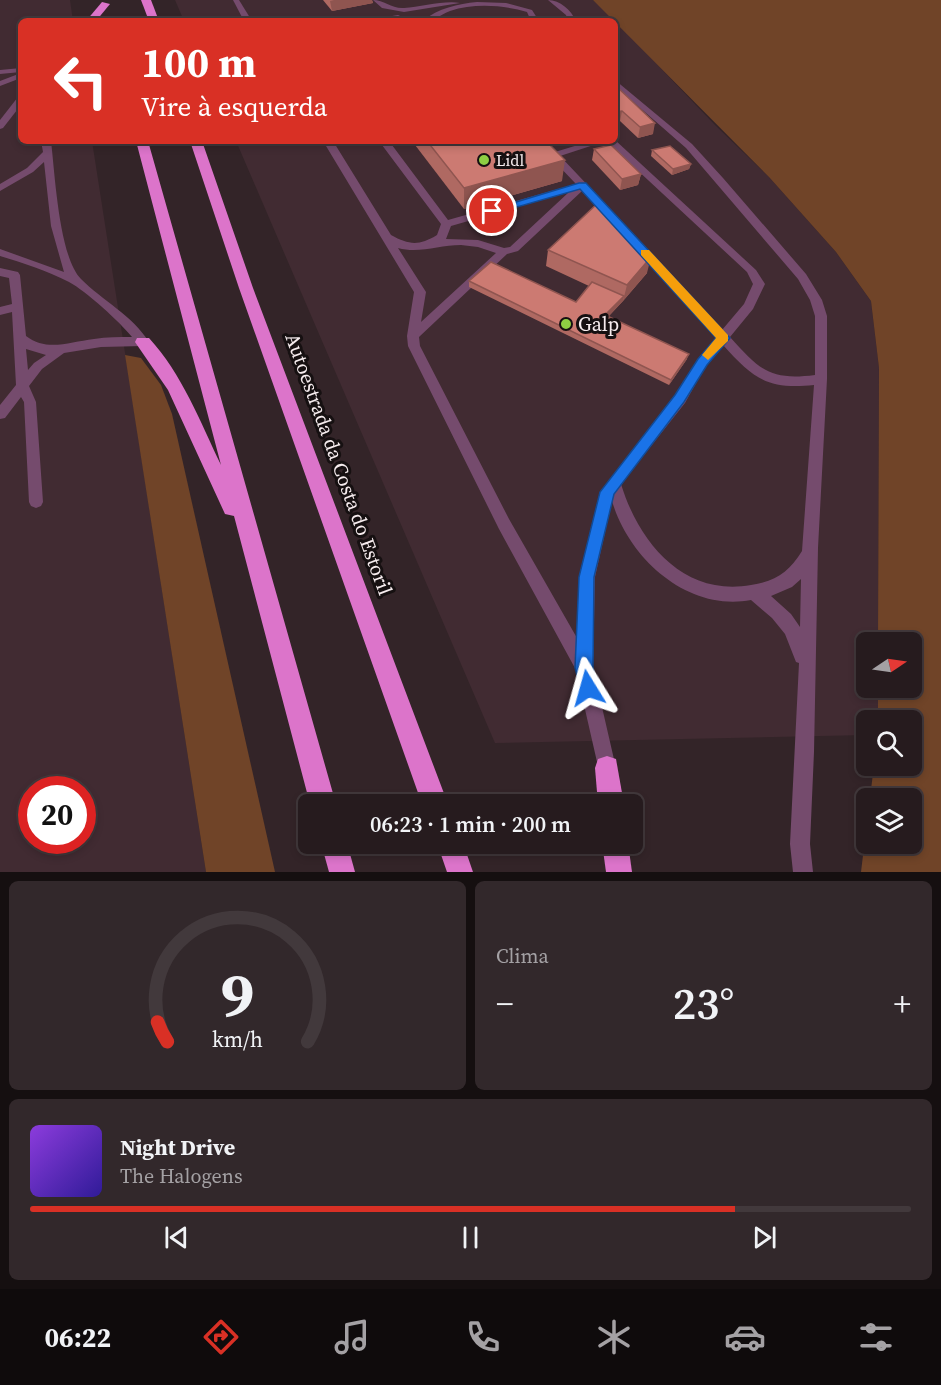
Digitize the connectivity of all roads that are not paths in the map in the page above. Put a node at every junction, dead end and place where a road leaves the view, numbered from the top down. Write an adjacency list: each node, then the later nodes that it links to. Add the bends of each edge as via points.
1 (146, 0): 11 (highway)
2 (236, 0): 12 (lane)
3 (376, 0): 5 (lane, via 384,9 397,11)
4 (551, 0): 15 (lane)
5 (455, 1): 8 (lane)
6 (105, 2): 9 (highway); 10 (highway)
7 (506, 2): 8 (lane); 14 (lane, via 530,11)
8 (465, 6): 13 (lane)
9 (93, 18)
10 (109, 18)
11 (153, 18)
12 (246, 18)
13 (433, 18)
14 (534, 18)
15 (571, 18)
16 (18, 70): 17 (lane)
17 (0, 72)
18 (18, 76): 19 (lane)
19 (0, 84)
20 (618, 85): 49 (lane, via 699,156 802,277 821,316)
21 (18, 103): 22 (lane)
22 (0, 126)
23 (46, 144): 31 (lane)
24 (143, 144): 55 (highway)
25 (197, 144): 61 (highway, Autoestrada da Costa do Estoril, via 250,300)
26 (330, 144): 36 (lane)
27 (386, 144): 35 (lane)
28 (543, 144): 32 (lane)
29 (589, 144): 32 (lane)
30 (615, 144): 45 (lane, via 757,278 755,296)
31 (47, 153): 34 (lane, via 24,174); 41 (lane, via 59,246)
32 (554, 155): 33 (lane)
33 (582, 186): 35 (lane); 39 (lane, via 514,249); 45 (lane)
34 (0, 188)
35 (446, 224): 37 (lane, via 442,237)
36 (383, 235): 37 (lane, via 404,248); 44 (lane, via 420,292)
37 (434, 243): 39 (lane, via 463,240)
38 (0, 252): 41 (lane)
39 (503, 252): 44 (lane)
40 (0, 272): 42 (lane, via 14,275)
41 (76, 281): 47 (lane, via 122,318)
42 (18, 306): 43 (lane); 46 (lane)
43 (0, 311)
44 (413, 336): 57 (lane, via 414,346 504,524)
45 (723, 338): 49 (lane, via 765,377 800,382); 52 (lane)
46 (21, 339): 48 (lane, via 42,350); 50 (lane)
47 (143, 342): 48 (lane, via 105,342); 55 (highway, via 176,388)
48 (67, 349): 50 (lane, via 44,361)
49 (821, 379): 54 (lane)
50 (22, 384): 51 (lane); 53 (lane, via 30,402)
51 (0, 414)
52 (614, 483): 56 (lane, via 627,525 659,565 703,589); 57 (lane, via 607,492 586,577)
53 (36, 502)
54 (810, 548): 56 (lane, via 793,578); 58 (lane)
55 (252, 550): 60 (highway)
56 (754, 593): 58 (lane, via 782,615 800,643)
57 (584, 668): 59 (lane)
58 (807, 688): 69 (lane, via 800,844)
59 (607, 768): 62 (highway)
60 (320, 794)
61 (431, 794)
62 (610, 794)
63 (337, 854): 66 (highway)
64 (454, 854): 67 (highway)
65 (617, 854): 68 (highway)
66 (342, 872)
67 (460, 872)
68 (619, 872)
69 (803, 872)

